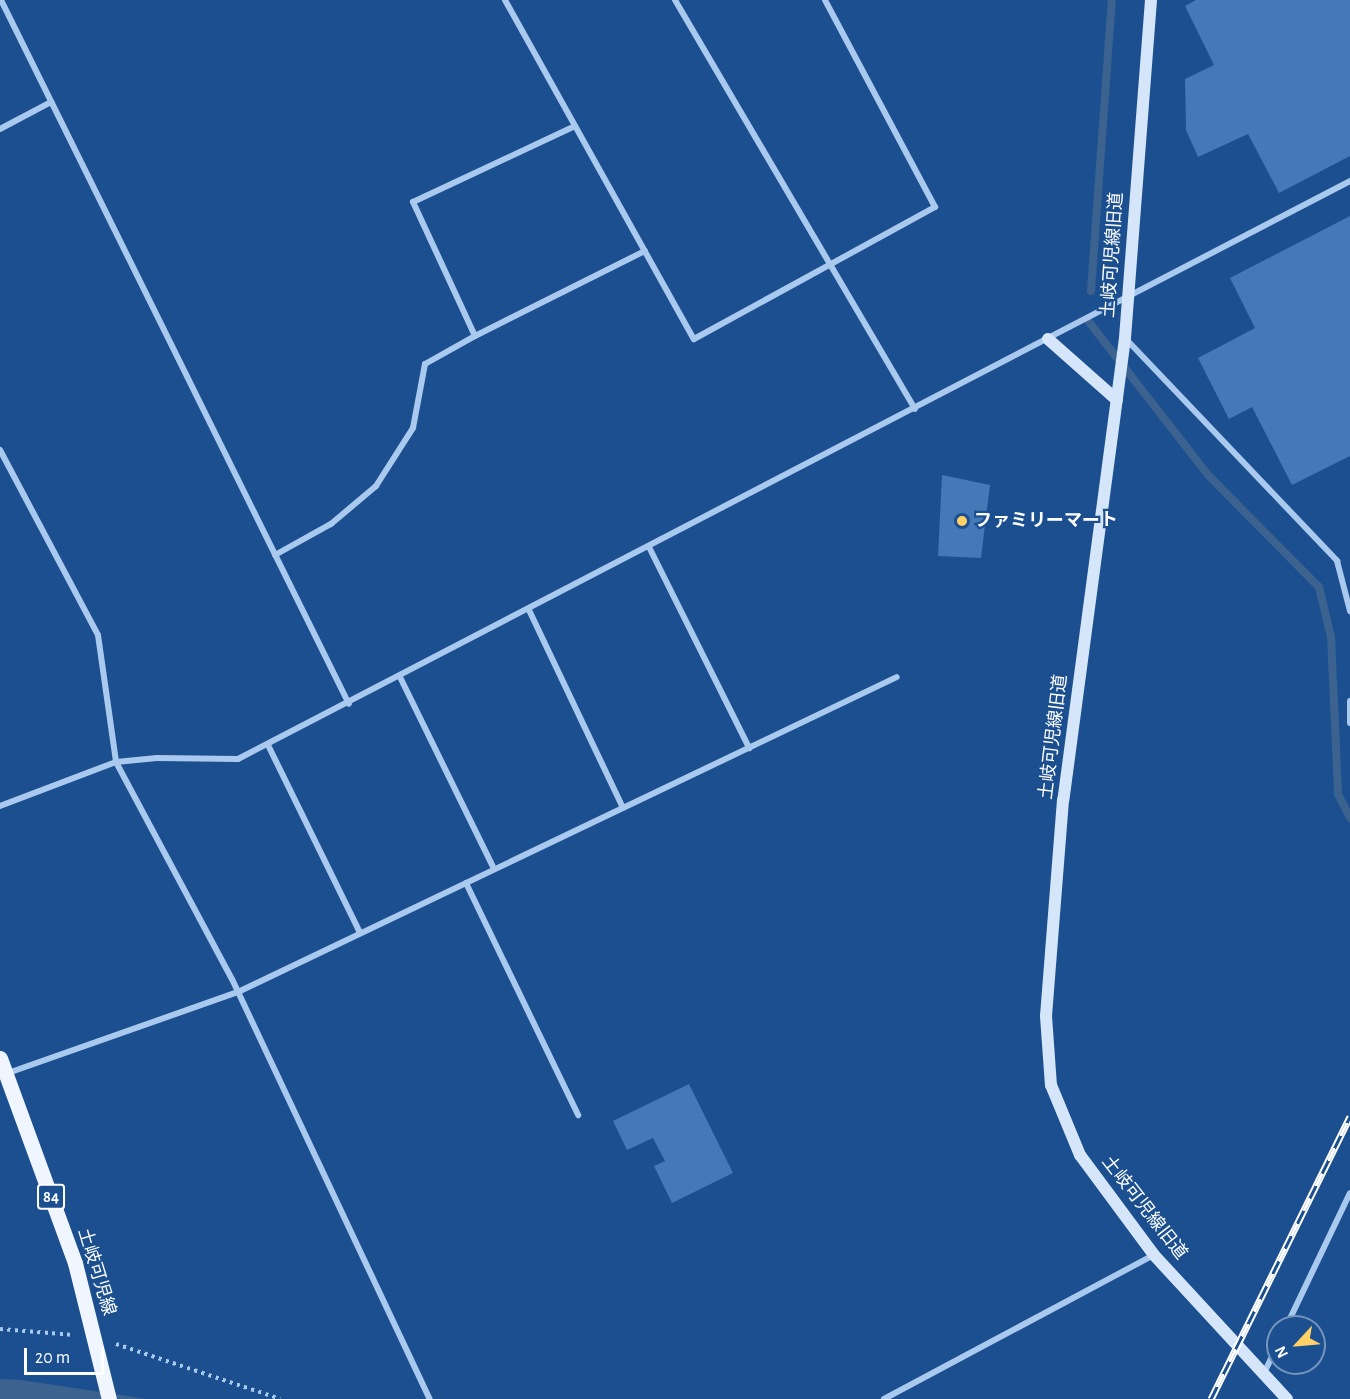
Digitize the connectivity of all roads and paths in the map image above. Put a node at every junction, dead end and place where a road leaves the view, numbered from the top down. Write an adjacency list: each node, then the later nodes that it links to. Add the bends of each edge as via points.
1 (1, 0): 6 (street)
2 (505, 0): 7 (street)
3 (675, 0): 11 (street)
4 (825, 0): 11 (street, via 935,207)
5 (1151, 0): 12 (street, 土岐可児線旧道)
6 (51, 102): 8 (street); 20 (street)
7 (575, 126): 10 (street); 13 (street, via 413,202)
8 (0, 129)
9 (1350, 181): 12 (street)
10 (645, 251): 11 (street, via 694,339); 13 (street)
11 (830, 264): 17 (street)
12 (1127, 298): 14 (street, 土岐可児線旧道); 15 (street)
13 (475, 336): 20 (street, via 425,364 413,428 376,486 331,524)
14 (1125, 338): 16 (street, 土岐可児線旧道); 22 (street, via 1337,561)
15 (1048, 339): 16 (street); 17 (street)
16 (1117, 400): 41 (street, 土岐可児線旧道, via 1063,800 1046,1016 1051,1085 1080,1155)
17 (915, 409): 19 (street)
18 (0, 450): 30 (street, via 98,635)
19 (649, 547): 21 (street); 29 (street)
20 (275, 555): 26 (street)
21 (529, 610): 23 (street); 32 (street)
22 (1350, 611)
23 (400, 677): 26 (street); 33 (street)
24 (897, 677): 29 (street)
25 (1350, 701): 27 (street)
26 (349, 704): 28 (street)
27 (1350, 723)
28 (268, 745): 30 (street, via 238,759); 35 (street)
29 (750, 748): 32 (street)
30 (116, 762): 31 (street); 36 (street)
31 (0, 806)
32 (623, 808): 33 (street)
33 (494, 869): 34 (street)
34 (466, 883): 35 (street); 39 (street)
35 (360, 933): 36 (street)
36 (237, 992): 38 (street); 49 (street)
37 (0, 1058): 38 (main road, 土岐可児線 / 84)
38 (7, 1073): 44 (main road, 土岐可児線 / 84, via 75,1263)
39 (578, 1115)
40 (1350, 1193): 42 (street)
41 (1154, 1255): 46 (street, 土岐可児線旧道); 50 (street)
42 (1292, 1315)
43 (0, 1329): 44 (path)
44 (95, 1338): 47 (main road, 土岐可児線 / 84); 48 (path)
45 (1266, 1368): 46 (street)
46 (1263, 1374): 51 (street, 土岐可児線旧道)
47 (109, 1399)
48 (280, 1399)
49 (430, 1399)
50 (884, 1399)
51 (1287, 1399)

